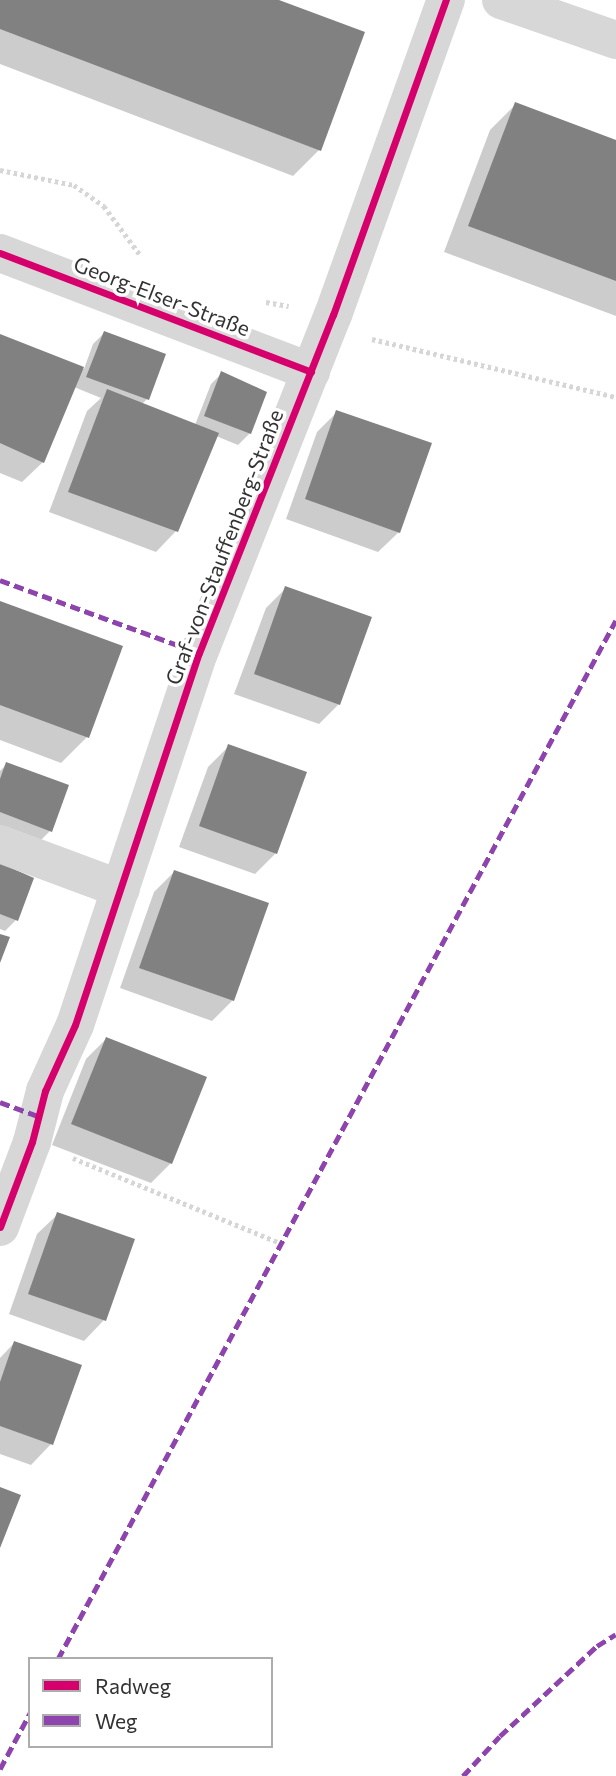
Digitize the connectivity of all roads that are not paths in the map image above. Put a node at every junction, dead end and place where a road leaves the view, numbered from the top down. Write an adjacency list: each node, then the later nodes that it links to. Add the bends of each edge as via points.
1 (446, 0): 6 (street, Graf-von-Stauffenberg-Straße)
2 (501, 0): 3 (street)
3 (571, 12): 4 (street)
4 (616, 40)
5 (0, 253): 6 (street, Georg-Elser-Straße)
6 (311, 372): 8 (street, Graf-von-Stauffenberg-Straße, via 199,653)
7 (0, 844): 8 (street)
8 (121, 889): 9 (street, Graf-von-Stauffenberg-Straße)
9 (0, 1227)

